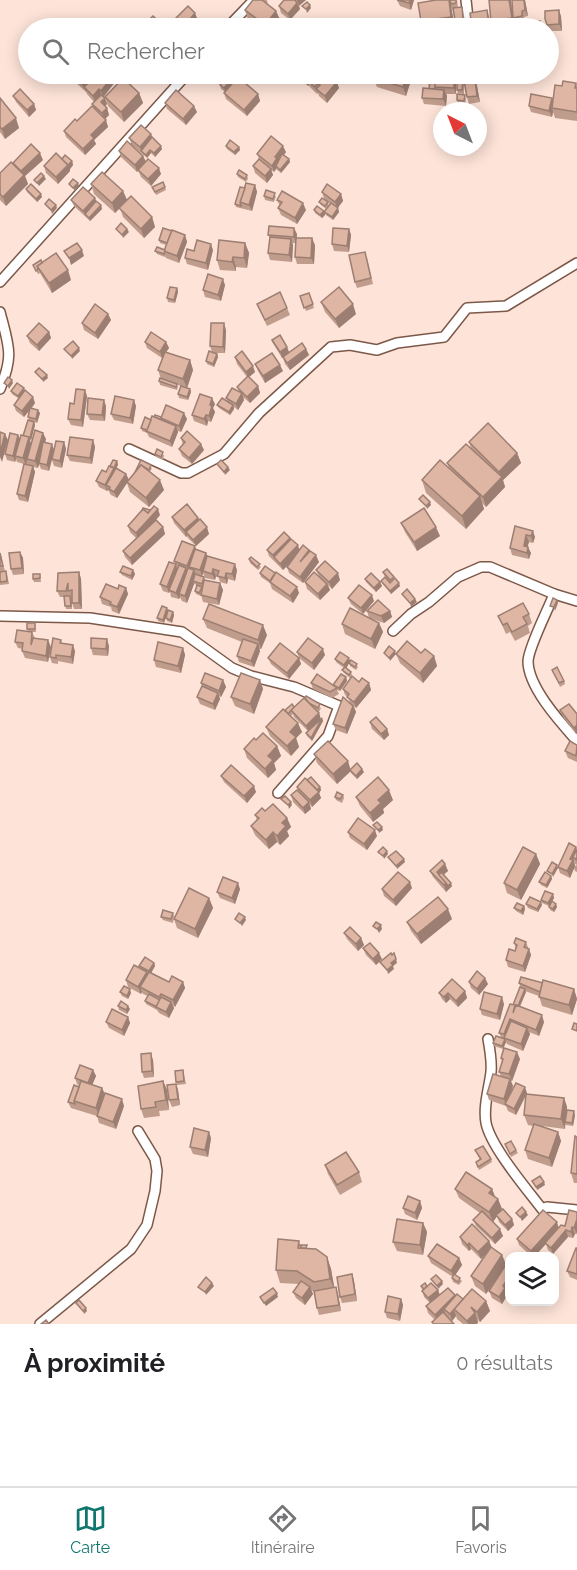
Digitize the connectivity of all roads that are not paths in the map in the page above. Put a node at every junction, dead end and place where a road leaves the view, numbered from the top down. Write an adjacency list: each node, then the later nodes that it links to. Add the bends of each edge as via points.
1 (254, 0): 3 (street)
2 (466, 0): 4 (street)
3 (237, 18)
4 (468, 18)
5 (178, 84): 7 (street)
6 (577, 264): 11 (street, via 506,306 467,308 444,338 397,343 377,350 350,345 331,347 259,413 224,454 188,473)
7 (0, 282)
8 (0, 312): 9 (street, via 10,354)
9 (4, 368): 10 (street)
10 (0, 389)
11 (129, 449)
12 (554, 594): 13 (street); 15 (street, via 490,567 481,567 459,577); 16 (street, via 528,660 536,686)
13 (577, 601)
14 (0, 616): 17 (street, via 90,618 182,632 232,668 339,706 328,735)
15 (393, 631)
16 (577, 741)
17 (278, 793)
18 (489, 1039): 20 (street, via 492,1070 485,1115 493,1141 542,1209)
19 (138, 1131): 21 (street, via 155,1159 155,1191 147,1225 131,1249)
20 (577, 1210)
21 (39, 1324)

